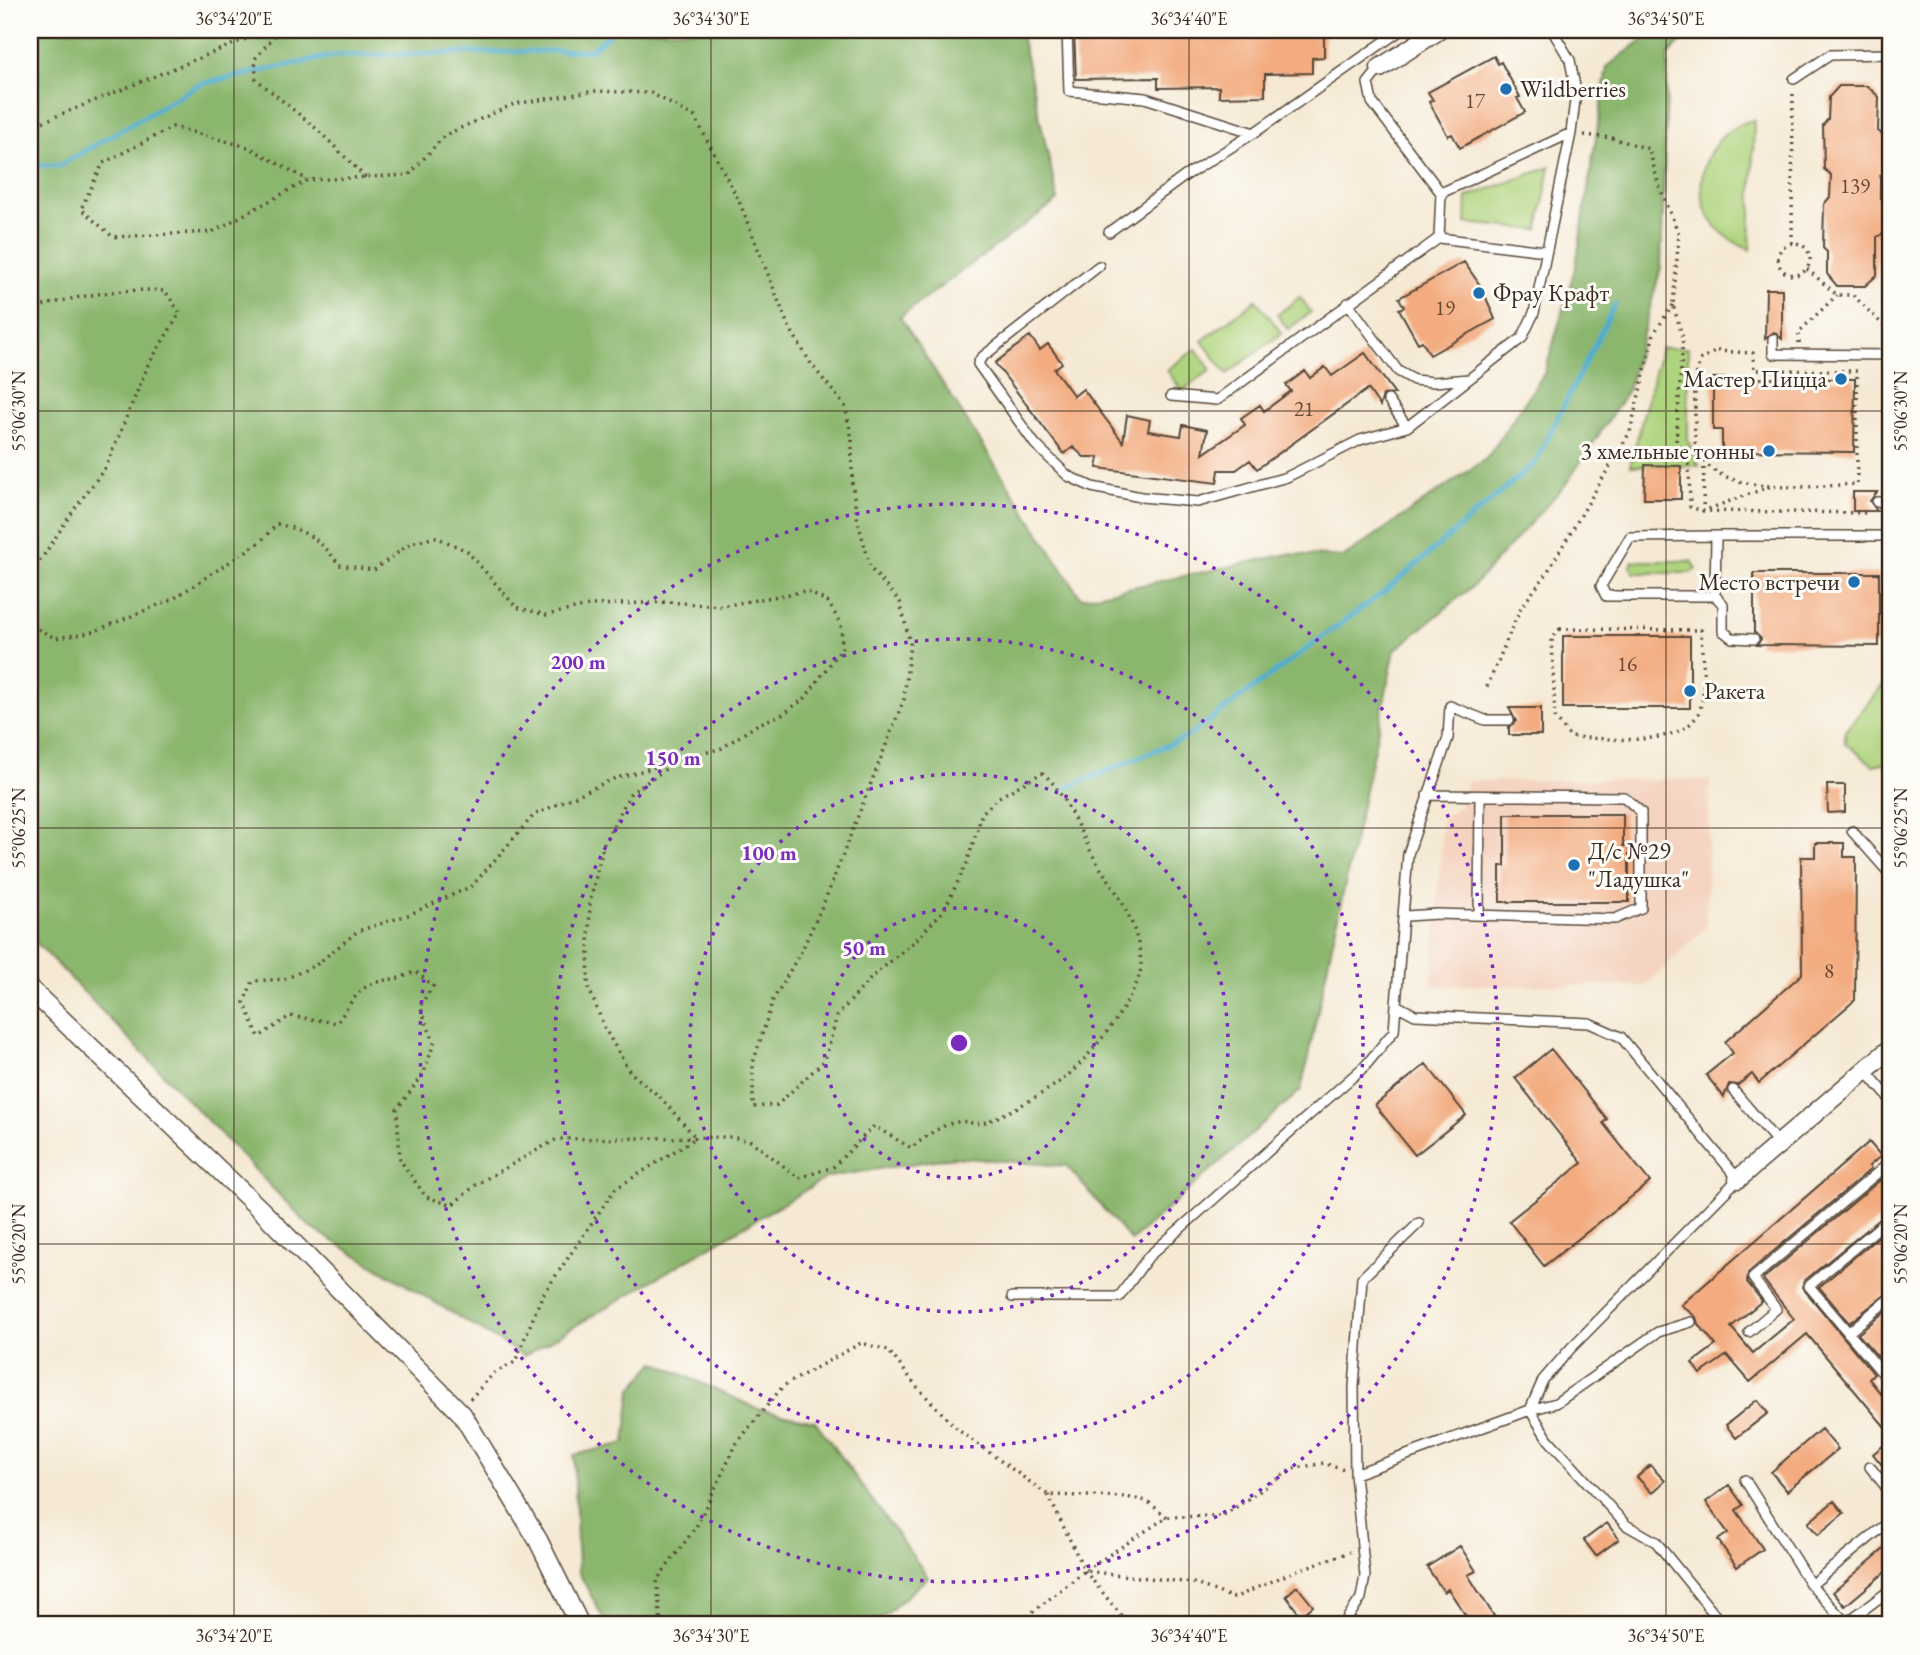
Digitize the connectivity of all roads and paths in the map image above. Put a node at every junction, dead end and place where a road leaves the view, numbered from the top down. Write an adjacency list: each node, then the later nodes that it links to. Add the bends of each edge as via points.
1 (268, 30): 10 (path)
2 (279, 30): 13 (path, via 255,60 256,79 318,130)
3 (1068, 30): 11 (lane, via 1069,91 1145,99)
4 (1401, 30): 11 (lane)
5 (1439, 30): 8 (street)
6 (1552, 30): 12 (lane, via 1570,60 1576,92)
7 (1890, 54): 9 (lane, via 1830,55)
8 (1380, 68): 15 (lane, via 1368,83 1372,102)
9 (1794, 79): 18 (path)
10 (30, 127)
11 (1254, 133): 16 (lane)
12 (1571, 133): 15 (lane); 19 (lane); 24 (path, via 1649,149 1679,234)
13 (367, 179): 14 (path); 60 (path, via 409,175 445,135 514,104 596,91 651,93 695,117 739,201 788,326 845,406 858,523 871,569 900,602 910,643 904,699 825,900 773,1000 753,1063 753,1107 776,1105 825,1060 837,1016 944,910 967,863 982,813 1021,784 1042,774 1051,779 1133,926 1141,966 1125,1007 1098,1044 1066,1077 980,1124 958,1121 911,1148 874,1126 833,1167 799,1178 751,1140)
14 (307, 180): 14 (path, via 212,232 113,237 80,209 103,163 173,127 248,147)
15 (1441, 193): 17 (lane)
16 (1109, 232)
17 (1439, 238): 19 (lane); 23 (lane)
18 (1792, 243): 21 (path, via 1808,251); 21 (path, via 1782,249 1780,267 1796,275)
19 (1545, 251): 30 (lane, via 1530,326 1522,338)
20 (1098, 266): 33 (lane, via 978,365 1035,444 1068,476 1092,487 1141,497 1198,502 1287,477 1360,440)
21 (1807, 269): 22 (path)
22 (1838, 295): 26 (path, via 1853,295); 28 (path, via 1799,332)
23 (1348, 303): 30 (lane, via 1398,371 1414,380); 31 (lane, via 1217,400)
24 (1673, 305): 37 (path, via 1683,338 1676,441 1689,466 1690,507); 45 (path, via 1654,333 1630,432 1520,610)
25 (30, 310): 40 (path, via 151,289 165,291 180,313 148,365 106,467 34,570)
26 (1890, 332)
27 (1773, 339): 28 (lane, via 1768,354)
28 (1799, 354): 29 (lane)
29 (1890, 355)
30 (1469, 379): 33 (lane)
31 (1171, 396)
32 (1388, 400): 33 (lane)
33 (1407, 427)
34 (1704, 461): 35 (path, via 1721,476 1750,485); 35 (path, via 1695,436 1695,371 1701,359 1717,351 1753,353 1754,370 1857,371 1857,484); 37 (path)
35 (1773, 485): 37 (path)
36 (1882, 502): 37 (path, via 1880,513)
37 (1703, 511)
38 (1716, 536): 39 (lane); 41 (lane); 41 (lane, via 1630,537 1601,586 1606,596)
39 (1890, 536)
40 (30, 587)
41 (1715, 596): 44 (lane, via 1723,604 1723,631 1731,638)
42 (30, 619): 47 (path, via 32,626 55,638 90,633 173,599 260,542 277,524 302,530 326,546 339,565 374,570 411,544 436,537 467,551 516,607 546,615 594,605 667,602 722,606 806,592 828,602 841,624 842,648 805,698 722,748)
43 (1552, 638): 43 (path, via 1555,718 1570,737 1658,738 1678,732 1697,718 1702,704 1701,631 1560,629)
44 (1754, 639)
45 (1487, 687)
46 (1509, 720): 48 (lane, via 1485,720 1450,706 1448,738)
47 (673, 764): 60 (path, via 630,794 604,843 590,901 588,986 605,1029 630,1072 660,1097); 60 (path, via 612,779 534,815 472,886 358,931 316,965 285,979 253,981 244,1002 259,1037 290,1016 337,1023 359,992 375,982 396,981 415,971 433,986 421,1006 433,1043 422,1075 397,1109 400,1160 426,1197 452,1205 477,1184 557,1139)
48 (1427, 795): 49 (lane); 53 (lane, via 1409,855)
49 (1480, 797): 52 (lane); 52 (lane, via 1624,797 1641,812 1641,908 1615,919)
50 (1852, 831): 51 (lane)
51 (1890, 874)
52 (1479, 915): 53 (lane)
53 (1406, 916): 55 (lane)
54 (30, 989): 74 (street, via 263,1212)
55 (1396, 1005): 64 (lane, via 1415,1015 1589,1023 1621,1037); 67 (lane, via 1394,1031 1366,1065 1149,1256 1119,1297)
56 (1890, 1049): 57 (street)
57 (1866, 1071): 59 (lane); 61 (street)
58 (1732, 1090): 61 (lane)
59 (1890, 1099)
60 (696, 1138): 74 (path, via 615,1189 542,1296 514,1362 494,1373 472,1395)
61 (1779, 1144): 64 (street)
62 (1890, 1144): 63 (lane)
63 (1889, 1165): 70 (lane, via 1753,1278 1776,1309)
64 (1738, 1179): 73 (lane, via 1571,1348 1543,1380)
65 (1890, 1218): 71 (lane, via 1809,1286)
66 (1419, 1223): 76 (lane, via 1362,1279 1354,1387)
67 (1012, 1297)
68 (1890, 1298): 71 (lane)
69 (1691, 1322): 73 (lane, via 1658,1332 1556,1403)
70 (1749, 1332)
71 (1848, 1333): 72 (lane)
72 (1889, 1379)
73 (1530, 1410): 76 (lane); 92 (lane, via 1548,1439 1626,1525 1656,1542)
74 (462, 1414): 87 (street, via 538,1540)
75 (1870, 1467): 78 (lane)
76 (1355, 1474): 80 (path, via 1324,1464 1292,1469 1223,1516); 82 (lane)
77 (1745, 1480): 84 (lane)
78 (1890, 1492)
79 (1048, 1495): 80 (path, via 1126,1497 1147,1501); 83 (path); 88 (path, via 958,1430 888,1350 861,1343 783,1386 737,1443 696,1527 657,1580)
80 (1167, 1517): 83 (path)
81 (1890, 1521): 84 (lane)
82 (1362, 1548): 83 (path, via 1234,1598 1194,1583); 91 (lane, via 1365,1576 1361,1598)
83 (1085, 1572): 89 (path); 90 (path)
84 (1811, 1585): 86 (lane)
85 (1890, 1590): 86 (lane)
86 (1847, 1624)
87 (580, 1625)
88 (661, 1625)
89 (1016, 1625)
90 (1129, 1625)
91 (1343, 1625)
92 (1723, 1625)

